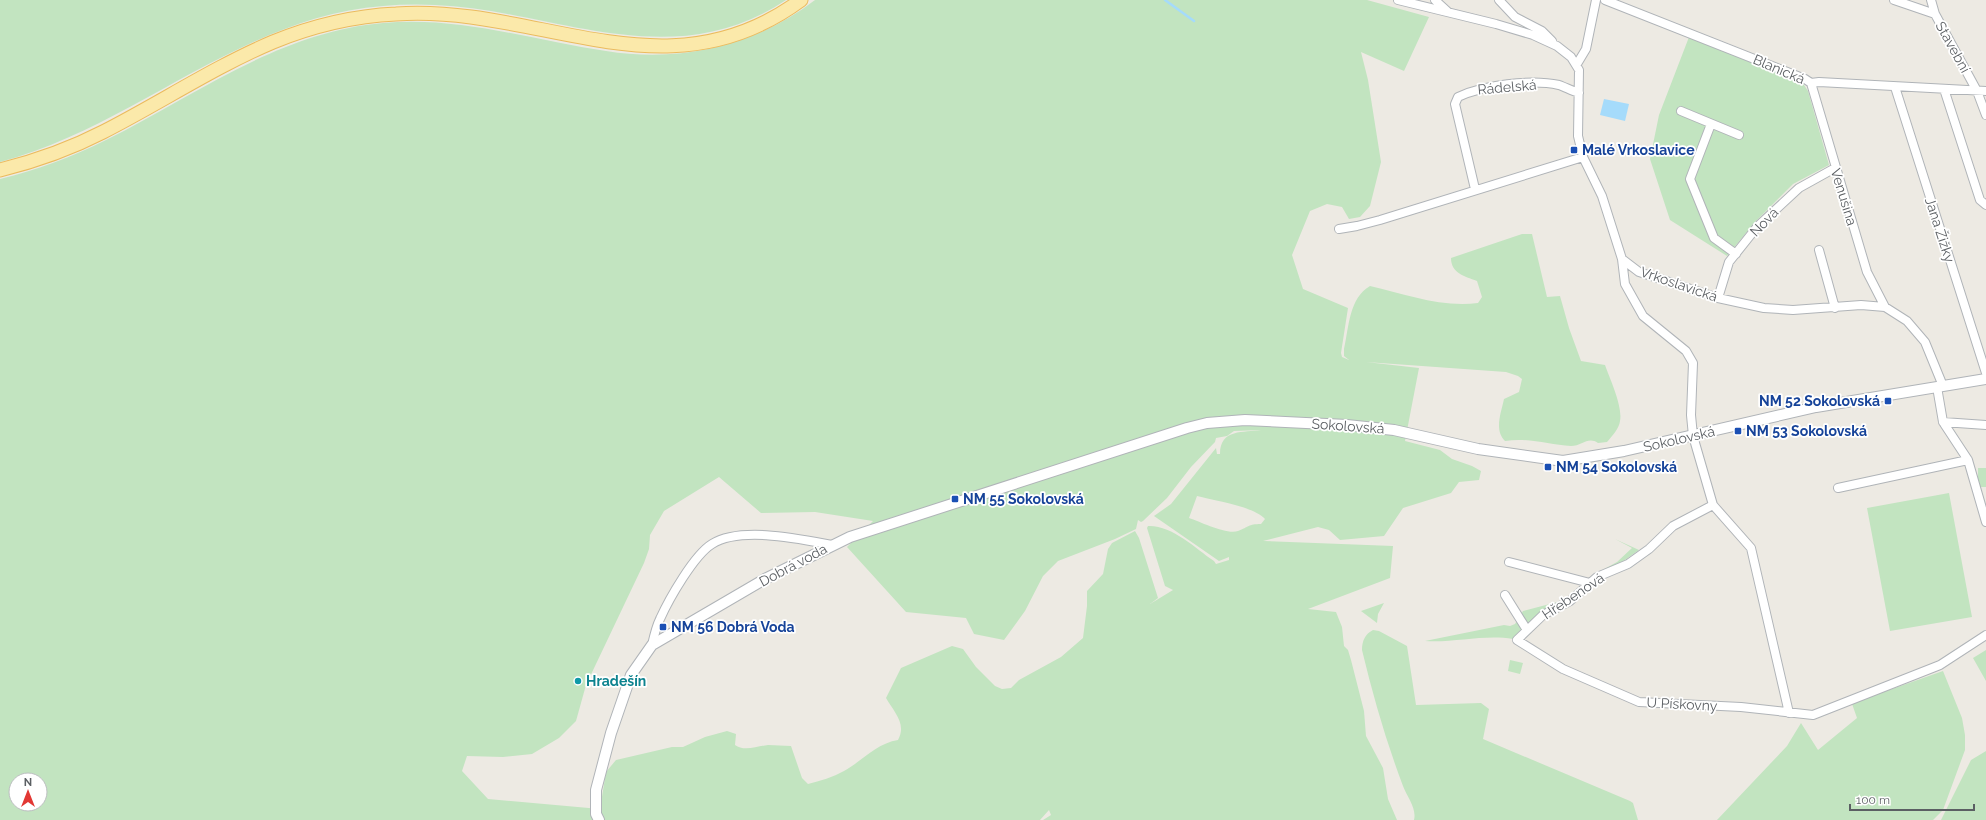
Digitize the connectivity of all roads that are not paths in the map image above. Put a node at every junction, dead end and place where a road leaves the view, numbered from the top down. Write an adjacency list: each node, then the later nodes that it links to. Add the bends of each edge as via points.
1 (801, 0): 24 (main road, via 773,18 734,34 703,42 667,46 609,43 488,19 437,14 382,15 340,21 311,28 234,60 83,142 46,157)
2 (1398, 0): 9 (street)
3 (1435, 0): 9 (street)
4 (1499, 0): 11 (street, via 1515,17 1542,31)
5 (1596, 0): 12 (street, via 1586,49)
6 (1605, 0): 13 (street, Blanická)
7 (1894, 0): 10 (street)
8 (1931, 0): 10 (street, Stavební)
9 (1448, 12): 11 (street, via 1503,26)
10 (1935, 14): 16 (street, Stavební)
11 (1557, 46): 12 (street)
12 (1577, 64): 17 (street)
13 (1810, 83): 14 (street, Blanická); 23 (street, Venušina)
14 (1895, 87): 15 (street, Blanická); 34 (street, Jana Žižky)
15 (1944, 89): 16 (street, Blanická); 26 (street, Stavební, via 1980,200)
16 (1982, 91): 19 (street, Stavební)
17 (1579, 93): 22 (street, via 1578,136); 25 (street, Rádelská, via 1559,85 1512,85 1472,90 1458,97 1454,104)
18 (1681, 111): 20 (street)
19 (1986, 115)
20 (1711, 124): 21 (street); 29 (street, via 1690,179 1714,238)
21 (1739, 135)
22 (1583, 157): 25 (street); 30 (street, via 1602,196)
23 (1835, 168): 29 (street, Nová, via 1799,188 1757,227); 32 (street, Venušina, via 1867,272)
24 (0, 170)
25 (1475, 189): 27 (street, via 1357,226)
26 (1986, 205)
27 (1339, 229)
28 (1819, 250): 33 (street)
29 (1736, 254): 31 (street, Nová, via 1729,262)
30 (1622, 259): 31 (street, Vrkoslavická, via 1639,272); 39 (street, via 1625,284 1643,316 1686,351 1693,363)
31 (1718, 298): 33 (street, Vrkoslavická, via 1764,308)
32 (1885, 307): 33 (street, Vrkoslavická, via 1861,305); 36 (street, Vrkoslavická, via 1907,321 1925,342)
33 (1835, 308)
34 (1986, 372)
35 (1986, 379): 36 (street, Sokolovská)
36 (1940, 386): 37 (street, Vrkoslavická); 39 (street, Sokolovská, via 1816,407)
37 (1943, 422): 38 (street); 40 (street)
38 (1986, 425)
39 (1693, 436): 42 (street); 44 (street, Sokolovská, via 1563,462 1478,449 1394,430 1348,425 1227,420 1187,428)
40 (1968, 460): 41 (street); 43 (street)
41 (1838, 488)
42 (1713, 505): 46 (street, Hřebenová, via 1673,526 1649,549 1628,564 1597,576); 52 (street, via 1751,548)
43 (1986, 522)
44 (832, 545): 51 (street, Dobrá voda, via 765,579); 51 (street, Dobrá voda, via 776,536 730,538 712,544 686,572 659,619)
45 (1509, 562): 46 (street)
46 (1590, 583): 48 (street, Hřebenová, via 1570,601 1543,615)
47 (1505, 595): 48 (street)
48 (1526, 630): 50 (street, Hřebenová)
49 (1986, 635): 52 (street, U Pískovny, via 1934,668 1813,715)
50 (1517, 640): 52 (street, U Pískovny, via 1563,669 1639,702 1741,707)
51 (652, 645): 53 (street, Dobrá voda, via 631,675 619,706 596,790 596,814)
52 (1789, 713)
53 (599, 820)

